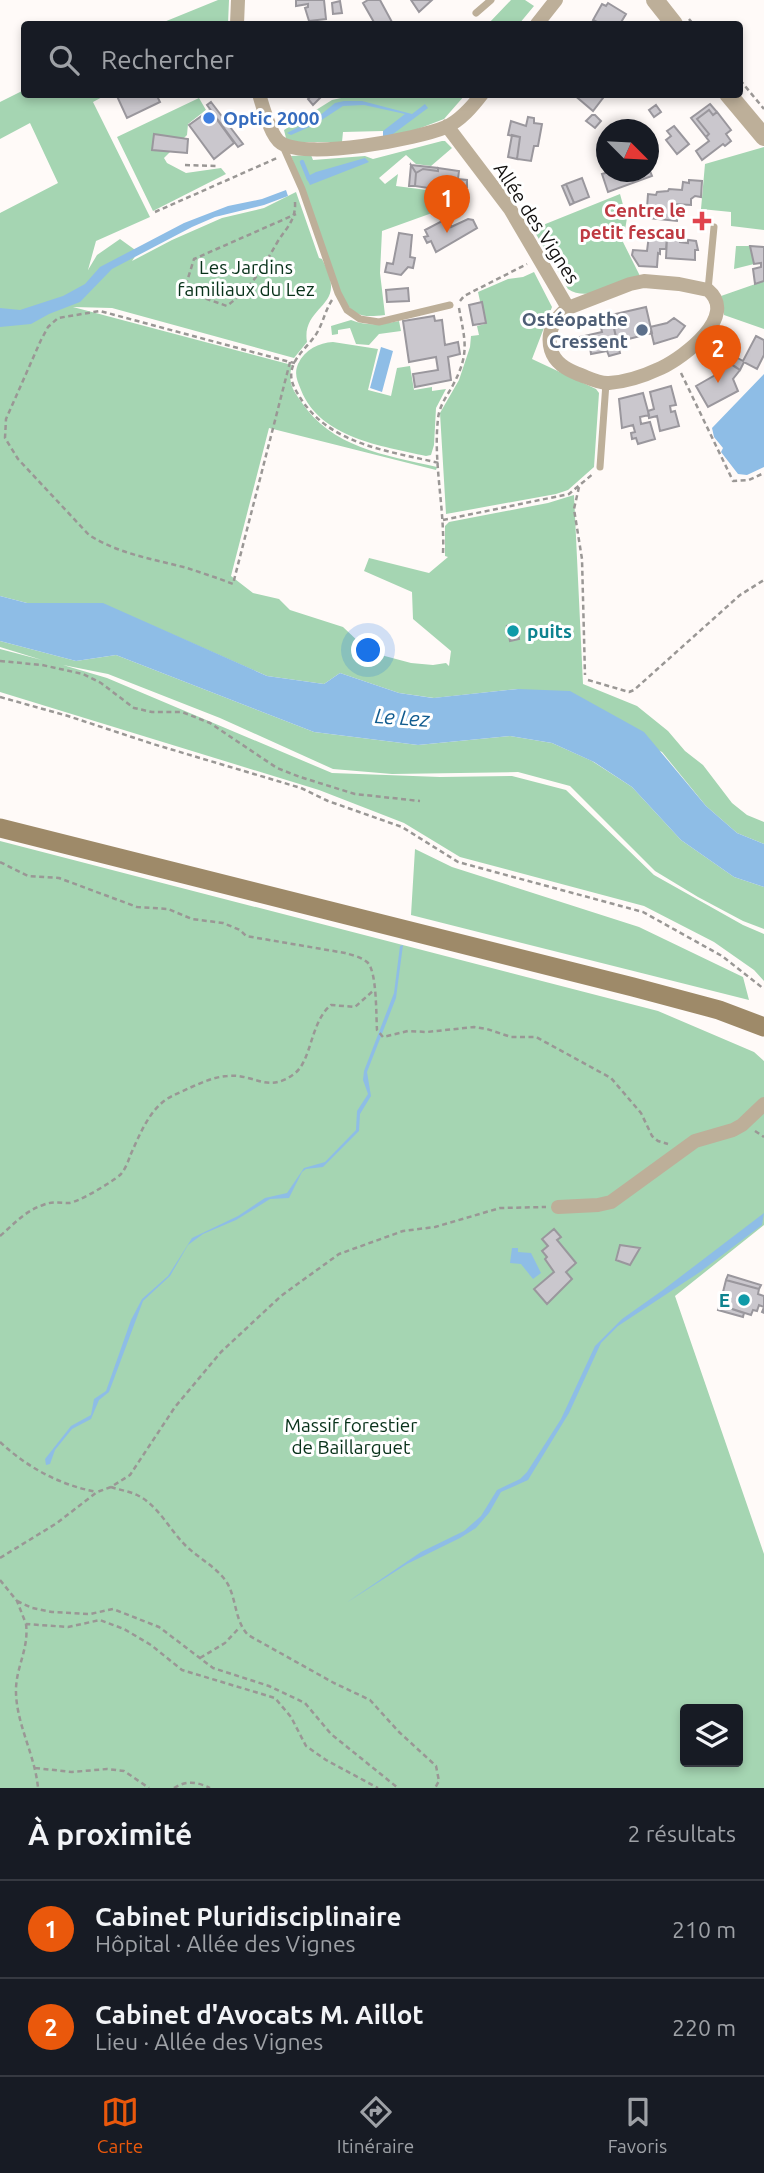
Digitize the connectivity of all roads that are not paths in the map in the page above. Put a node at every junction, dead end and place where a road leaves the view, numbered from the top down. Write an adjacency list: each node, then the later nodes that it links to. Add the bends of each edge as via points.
1 (238, 0): 6 (street)
2 (491, 0): 5 (lane)
3 (655, 0): 8 (street)
4 (551, 2): 7 (street)
5 (476, 13)
6 (237, 21)
7 (539, 21)
8 (672, 21)
9 (260, 98): 14 (street, via 275,138)
10 (479, 98): 12 (street)
11 (731, 98): 13 (street)
12 (447, 126): 14 (street, via 387,143); 18 (street, Allée des Vignes, via 510,209)
13 (764, 137)
14 (284, 149): 17 (lane, via 348,310 360,319 379,322)
15 (714, 227): 16 (lane)
16 (708, 290): 18 (street, Allée des Vignes, via 637,282); 19 (street, via 718,303 718,316 693,346 659,369)
17 (450, 304)
18 (568, 308): 19 (street, Allée des Vignes, via 551,328 553,355 566,368)
19 (606, 383): 20 (lane)
20 (600, 467)
21 (0, 828): 22 (main road)
22 (657, 994): 23 (main road); 24 (main road)
23 (764, 1027)
24 (764, 1038)
25 (764, 1104): 26 (street, via 742,1125 704,1137 611,1202)
26 (558, 1207)

